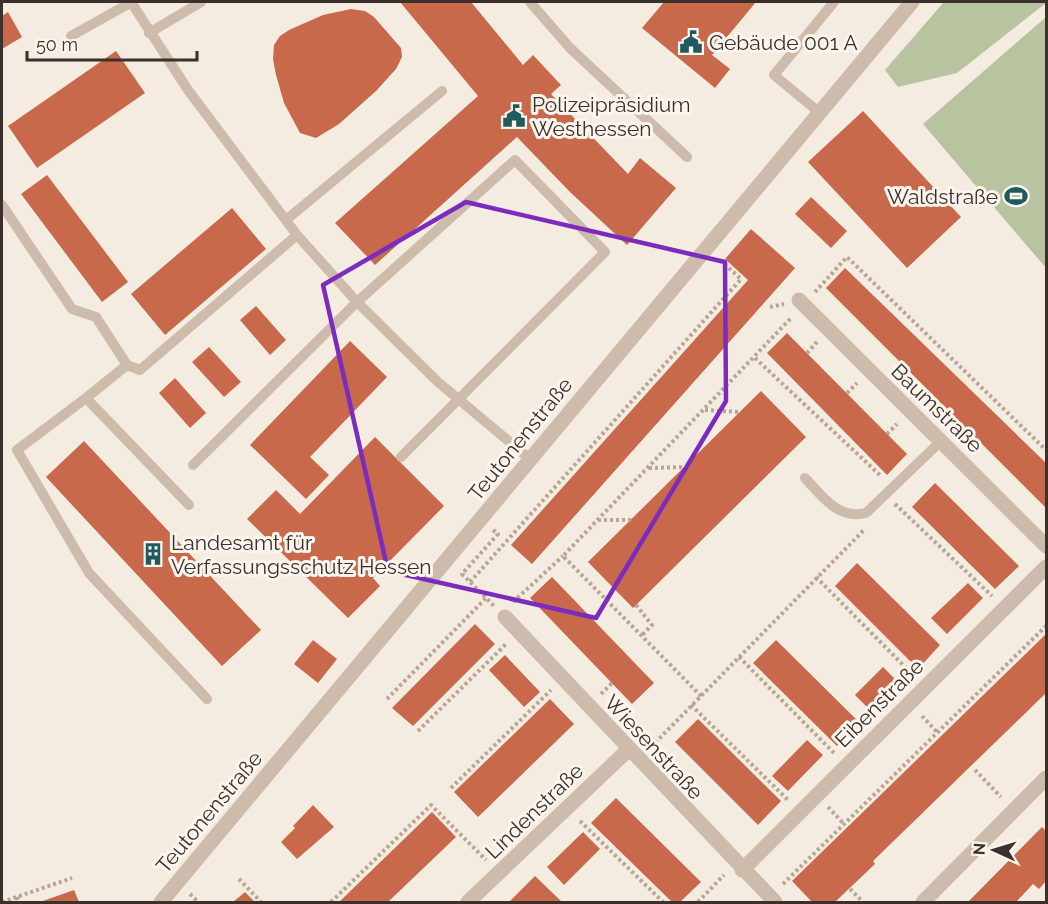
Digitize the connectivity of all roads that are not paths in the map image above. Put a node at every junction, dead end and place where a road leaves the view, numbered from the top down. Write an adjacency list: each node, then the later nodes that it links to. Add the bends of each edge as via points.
1 (132, 2): 6 (lane); 7 (lane)
2 (201, 2): 6 (lane)
3 (530, 2): 10 (lane, via 570,48)
4 (834, 2): 9 (lane, via 774,75)
5 (912, 2): 9 (street, Teutonenstraße)
6 (149, 33): 12 (lane)
7 (71, 36)
8 (442, 91): 12 (lane)
9 (820, 113): 21 (street, Teutonenstraße)
10 (687, 157)
11 (2, 205): 16 (lane, via 72,309 96,316)
12 (286, 220): 13 (lane)
13 (297, 236): 14 (lane); 16 (lane, via 140,370)
14 (357, 302): 18 (lane); 18 (lane, via 515,160 605,252); 22 (lane)
15 (801, 302): 19 (street, Baumstraße)
16 (127, 364): 17 (lane)
17 (86, 398): 24 (lane); 28 (lane, via 17,450 89,573)
18 (459, 399): 20 (lane); 21 (lane)
19 (941, 441): 23 (lane, via 866,513 850,515 826,501); 25 (street, Baumstraße)
20 (401, 457)
21 (530, 459): 33 (street, Teutonenstraße)
22 (193, 465)
23 (805, 478)
24 (189, 505)
25 (1047, 546)
26 (1047, 567): 31 (street, Eibenstraße, via 800,812)
27 (503, 616): 29 (street, Wiesenstraße)
28 (207, 699)
29 (633, 755): 31 (street, Wiesenstraße); 34 (street, Lindenstraße, via 567,808)
30 (1047, 778): 35 (street)
31 (739, 866): 32 (street, Wiesenstraße)
32 (772, 900)
33 (161, 903)
34 (468, 903)
35 (923, 903)

